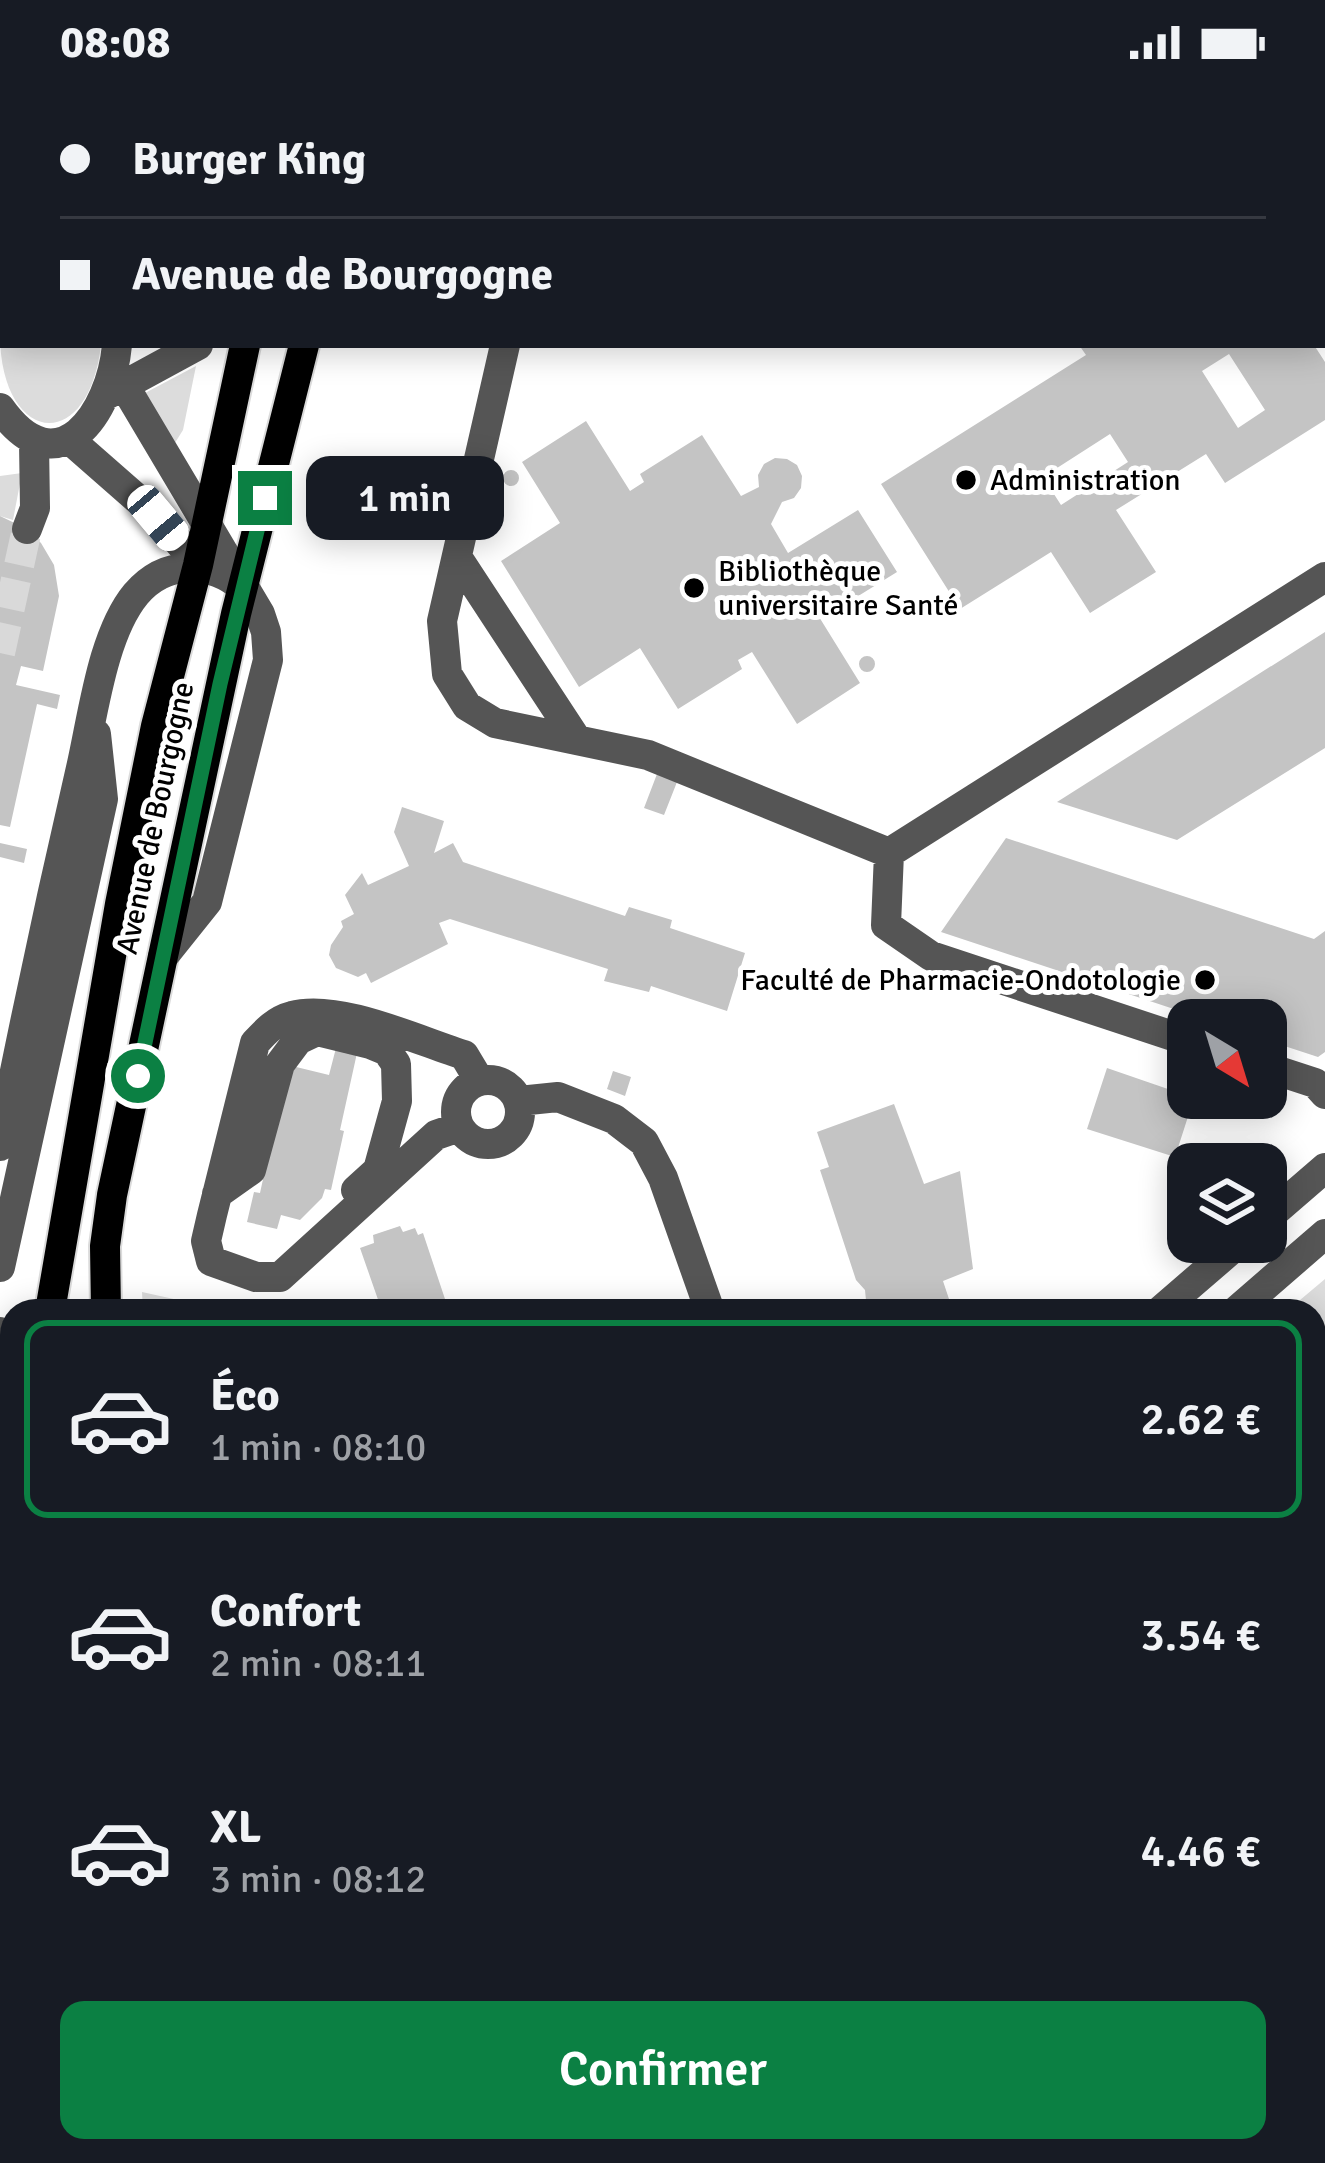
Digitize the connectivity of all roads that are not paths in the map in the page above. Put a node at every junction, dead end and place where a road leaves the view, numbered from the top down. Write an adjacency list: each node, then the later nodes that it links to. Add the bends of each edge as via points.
1 (189, 348): 5 (street)
2 (244, 348): 9 (main road, Avenue de Bourgogne)
3 (303, 348): 14 (main road, Avenue de Bourgogne)
4 (504, 348): 11 (street)
5 (116, 373): 7 (street, via 97,414); 9 (street)
6 (0, 408): 8 (street)
7 (69, 440): 8 (street); 12 (street)
8 (34, 442): 10 (street, via 36,492)
9 (206, 520): 12 (main road, Avenue de Bourgogne); 14 (street)
10 (27, 529)
11 (457, 557): 16 (street); 16 (street, via 442,621 447,674 467,706 495,722)
12 (198, 565): 14 (street); 15 (street, via 163,574 137,593 113,634); 34 (main road, Avenue de Bourgogne, via 120,904)
13 (1325, 577): 17 (street)
14 (242, 587): 35 (main road, Avenue de Bourgogne, via 112,1195)
15 (94, 710): 25 (street); 32 (street, via 103,800)
16 (577, 740): 17 (street, via 648,755)
17 (889, 853): 18 (street, via 886,925 932,956)
18 (1167, 1034)
19 (402, 1035): 21 (street, via 464,1055); 27 (street, via 420,1085); 28 (street, via 312,1013 270,1027 255,1043)
20 (1287, 1074): 22 (street)
21 (479, 1080): 23 (street, via 496,1080); 24 (street, via 458,1099)
22 (1325, 1094)
23 (519, 1101): 24 (street, via 518,1125 501,1142 477,1143); 36 (street, via 558,1097 614,1119 644,1142)
24 (459, 1127): 27 (street, via 436,1135)
25 (0, 1146)
26 (1325, 1168): 29 (street)
27 (401, 1170): 33 (street, via 280,1277)
28 (217, 1194): 33 (street, via 206,1241 211,1261); 33 (street, via 256,1162 280,1064 298,1040 317,1030 387,1052 399,1077 378,1170)
29 (1287, 1201)
30 (1325, 1234): 38 (street)
31 (1216, 1263): 37 (street)
32 (0, 1267)
33 (267, 1279)
34 (52, 1299)
35 (106, 1299)
36 (706, 1299)
37 (1174, 1299)
38 (1250, 1299)

